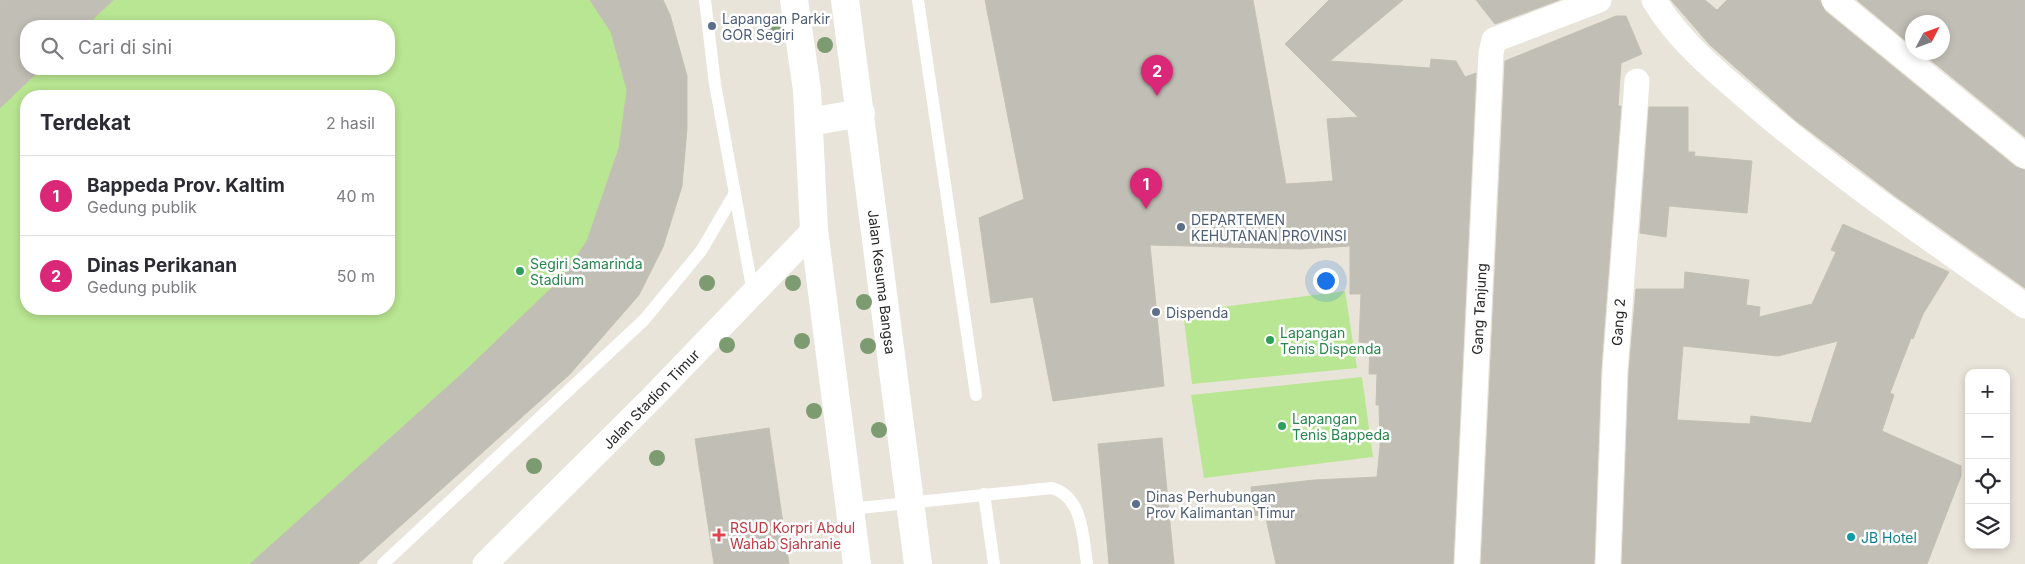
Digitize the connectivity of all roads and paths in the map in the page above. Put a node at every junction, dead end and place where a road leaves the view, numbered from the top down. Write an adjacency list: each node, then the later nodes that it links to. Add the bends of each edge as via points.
1 (705, 0): 12 (lane, via 715,84)
2 (794, 0): 10 (street)
3 (845, 0): 9 (street, Jalan Kesuma Bangsa)
4 (918, 0): 16 (lane)
5 (1599, 0): 26 (street, Gang Tanjung, via 1494,40)
6 (1654, 0): 15 (street, via 1666,21 1692,49 1790,135)
7 (1834, 0): 11 (street)
8 (1637, 81): 27 (street, Gang 2, via 1615,370)
9 (861, 113): 10 (street); 18 (street, Jalan Kesuma Bangsa)
10 (810, 122): 13 (street)
11 (2025, 156)
12 (735, 193): 14 (lane); 20 (lane, via 701,250 644,320)
13 (814, 230): 14 (street, Jalan Stadion Timur); 19 (street)
14 (753, 294): 21 (street, Jalan Stadion Timur)
15 (2025, 306)
16 (976, 395)
17 (984, 494): 18 (lane); 24 (lane); 25 (lane, via 1038,488 1060,490 1076,508)
18 (910, 503): 19 (lane); 23 (street, Jalan Kesuma Bangsa)
19 (850, 509): 22 (street)
20 (383, 564)
21 (485, 564)
22 (857, 564)
23 (918, 564)
24 (994, 564)
25 (1087, 564)
26 (1467, 564)
27 (1608, 564)

